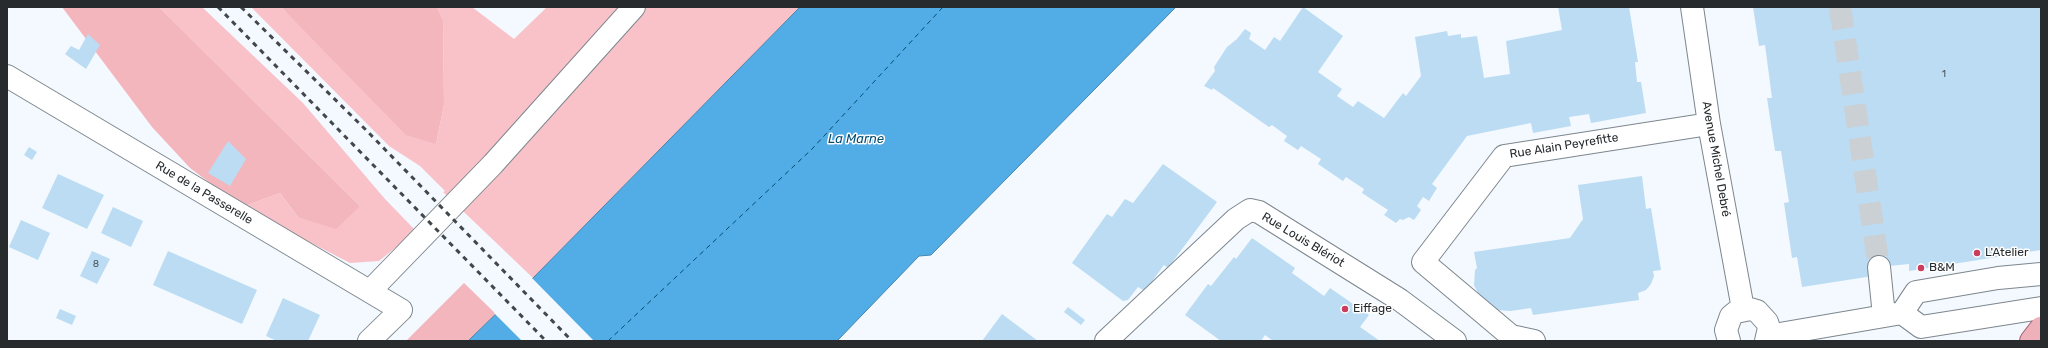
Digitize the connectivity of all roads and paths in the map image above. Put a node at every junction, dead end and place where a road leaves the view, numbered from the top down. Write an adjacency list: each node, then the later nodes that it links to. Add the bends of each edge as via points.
1 (634, 7): 7 (street, via 493,164)
2 (1692, 7): 4 (street, Avenue Michel Debré)
3 (7, 76): 7 (street, Rue de la Passerelle)
4 (1709, 124): 9 (street, Avenue Michel Debré); 18 (street, Rue Alain Peyrefitte, via 1504,156 1423,262 1511,336)
5 (1879, 267): 10 (street)
6 (2041, 274): 10 (street, via 1998,278 1916,292)
7 (370, 291): 15 (street, Rue de la Passerelle, via 401,310)
8 (2041, 308): 12 (street)
9 (1743, 309): 13 (street, via 1757,311 1763,316 1769,328); 14 (street, via 1736,312 1728,322)
10 (1893, 314): 12 (street); 13 (street)
11 (2041, 328): 19 (main road)
12 (1938, 333)
13 (1767, 338)
14 (1722, 339)
15 (369, 341)
16 (1106, 341): 17 (street, Rue Louis Blériot, via 1236,219 1250,210 1259,212 1400,300)
17 (1455, 341)
18 (1534, 341)
19 (2031, 341)

